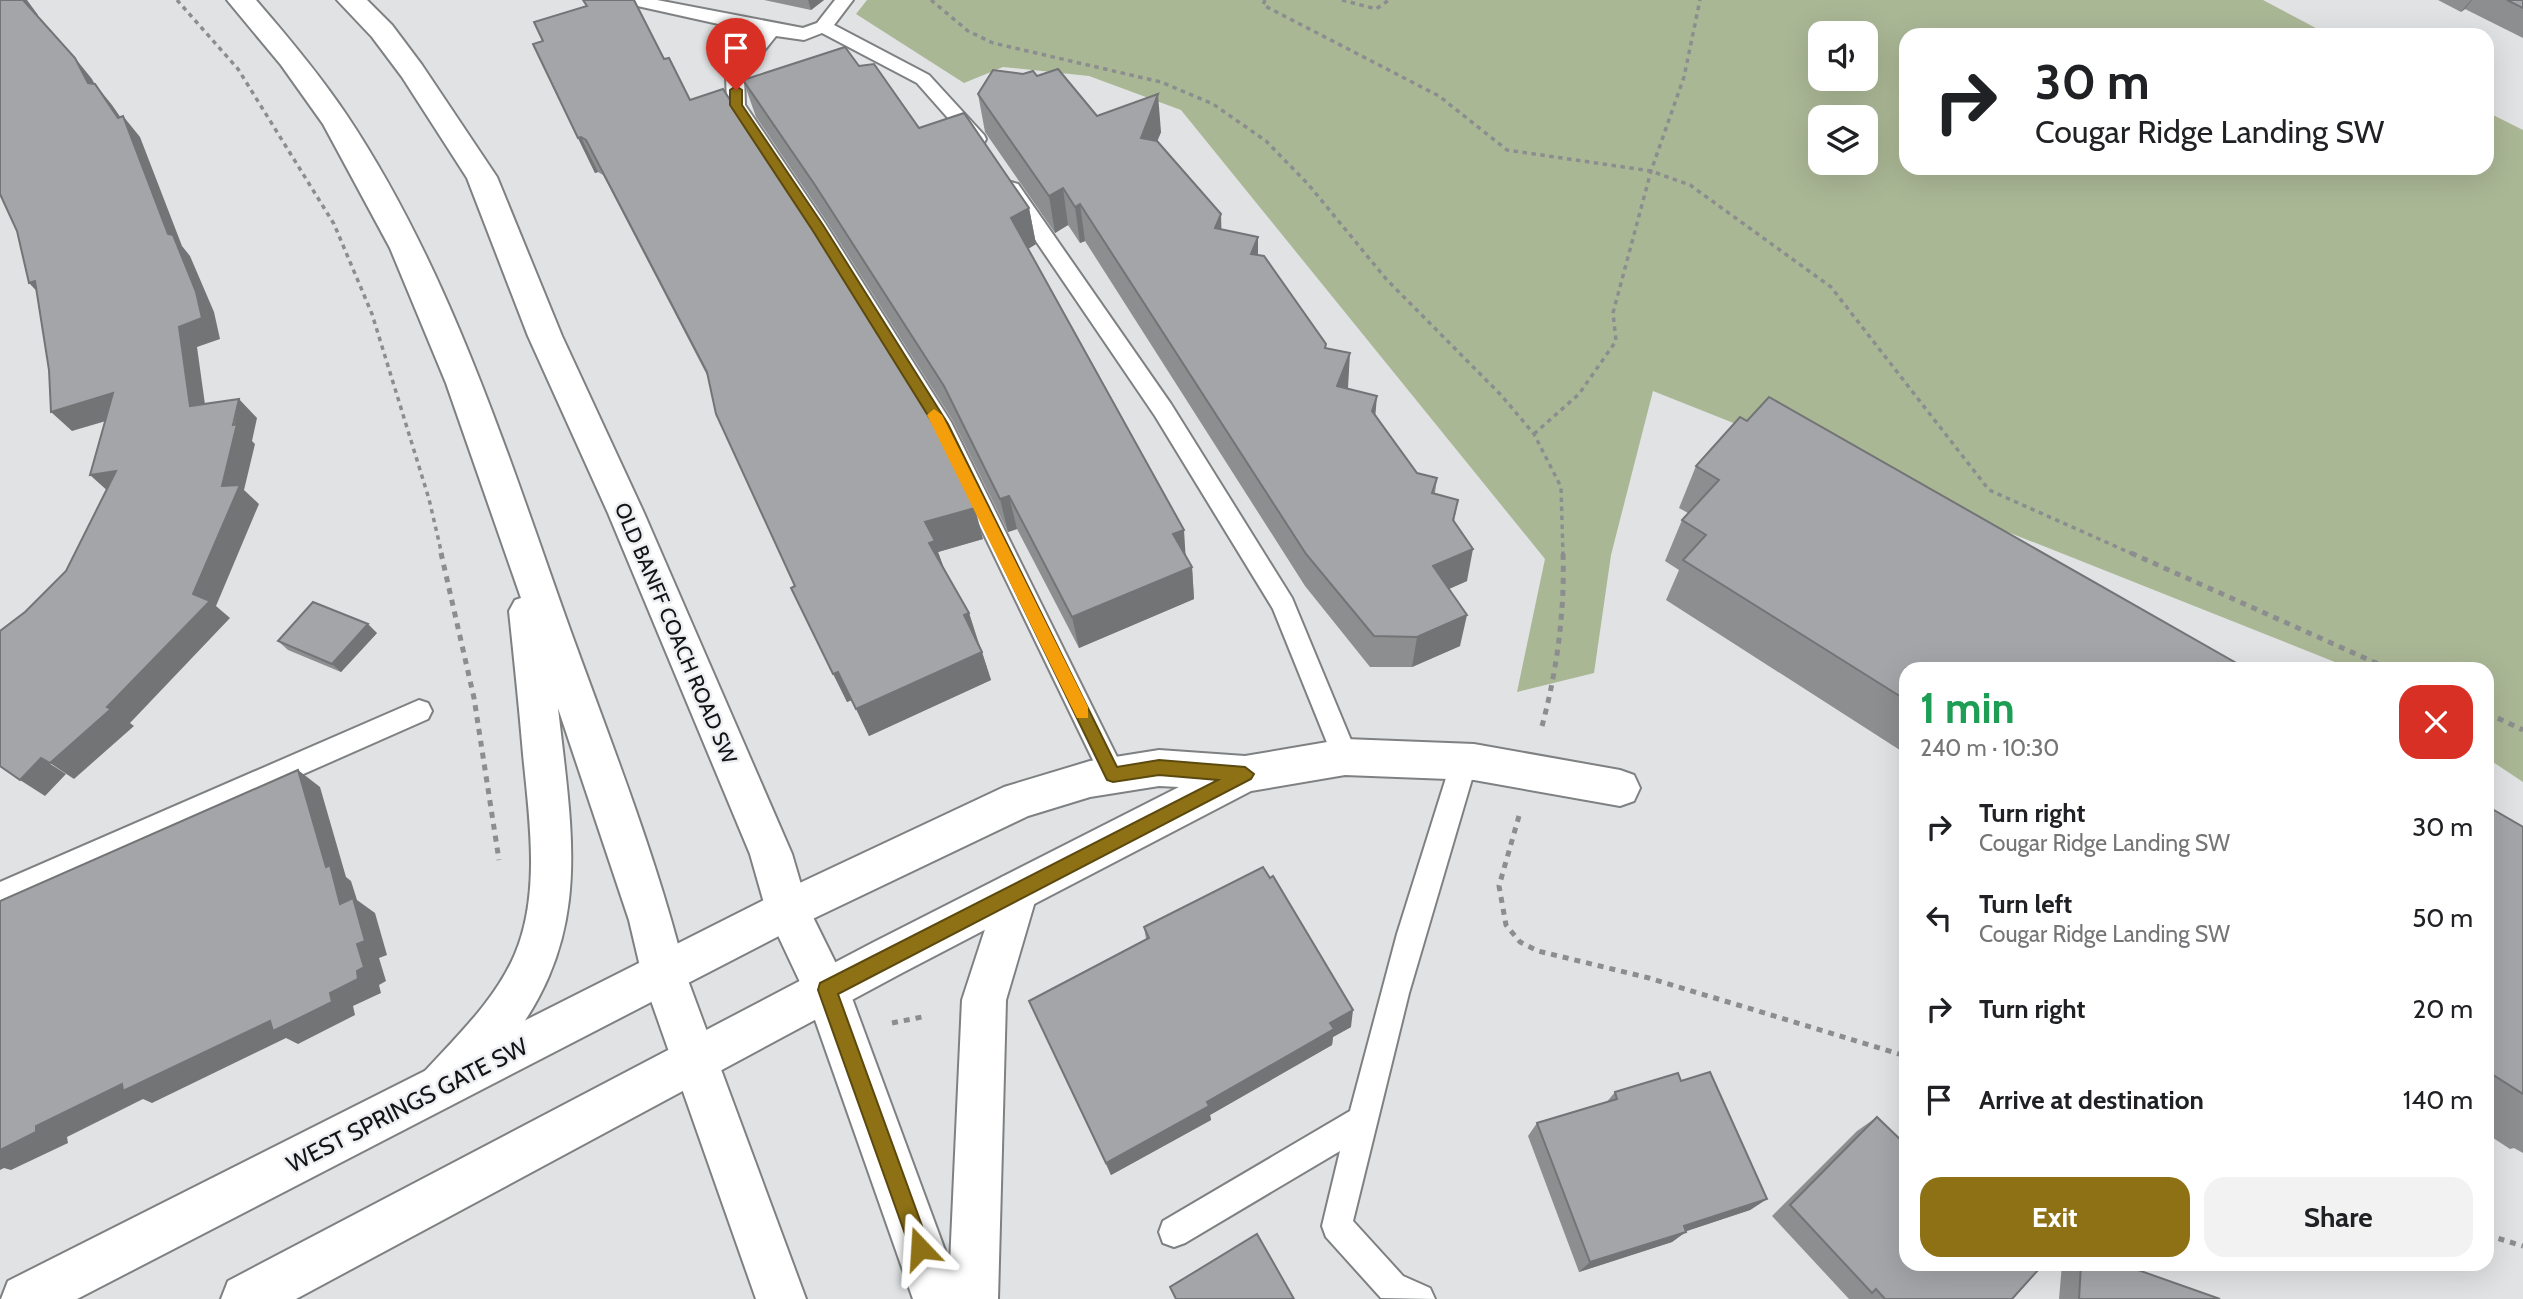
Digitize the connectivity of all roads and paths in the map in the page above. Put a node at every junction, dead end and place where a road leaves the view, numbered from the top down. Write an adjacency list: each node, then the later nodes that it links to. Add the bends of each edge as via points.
1 (177, 0): 26 (path, via 238,69 280,133 334,224 372,314 432,512 474,698)
2 (241, 0): 15 (main road, via 276,37 333,113 382,194 455,358)
3 (351, 0): 29 (main road, OLD BANFF COACH ROAD SW, via 412,71 482,177 545,336 626,513 765,841)
4 (633, 0): 12 (lane)
5 (844, 0): 11 (lane)
6 (931, 0): 14 (path, via 968,31 993,43 1166,85 1242,121 1269,141 1385,278 1500,393)
7 (1265, 0): 13 (path, via 1263,5 1439,96 1507,150)
8 (1342, 0): 9 (path, via 1376,9)
9 (1389, 0)
10 (1700, 0): 13 (path, via 1684,77)
11 (822, 27): 12 (lane, via 804,34); 20 (lane, via 923,79 975,136 1163,410 1284,605)
12 (771, 30): 24 (lane, via 734,75 736,105 943,428)
13 (1651, 171): 14 (path, via 1613,313 1616,341 1579,394); 16 (path, via 1690,185 1831,287 1989,490)
14 (1534, 434): 22 (path, via 1560,487 1564,589 1549,700)
15 (522, 546): 30 (main road, via 651,920); 36 (main road, via 552,837 551,886 538,951 509,1006)
16 (2374, 662)
17 (419, 711): 28 (lane)
18 (2494, 716): 19 (path)
19 (2523, 730)
20 (1345, 757): 21 (main road); 23 (main road)
21 (1464, 761): 22 (main road); 37 (lane)
22 (1530, 770): 25 (main road); 34 (path, via 1499,886 1506,925 1520,942 1538,951 1649,978)
23 (1245, 774): 24 (main road, WEST SPRINGS GATE SW, via 1159,768); 27 (main road)
24 (1113, 775): 29 (main road, WEST SPRINGS GATE SW, via 1019,800)
25 (1620, 788)
26 (499, 864)
27 (1017, 891): 31 (main road); 45 (main road, via 984,1000)
28 (0, 895)
29 (787, 910): 30 (main road, WEST SPRINGS GATE SW); 31 (main road, OLD BANFF COACH ROAD SW)
30 (664, 975): 35 (main road); 36 (main road, WEST SPRINGS GATE SW)
31 (827, 990): 35 (main road); 44 (main road, OLD BANFF COACH ROAD SW)
32 (922, 1017): 33 (path)
33 (889, 1024)
34 (1899, 1054)
35 (694, 1062): 42 (main road); 43 (main road)
36 (441, 1087): 41 (main road, WEST SPRINGS GATE SW)
37 (1362, 1121): 38 (lane); 46 (lane, via 1337,1226 1392,1287)
38 (1174, 1232)
39 (2494, 1237): 40 (path)
40 (2523, 1247)
41 (26, 1299)
42 (246, 1299)
43 (781, 1299)
44 (938, 1299)
45 (973, 1299)
46 (1419, 1299)

